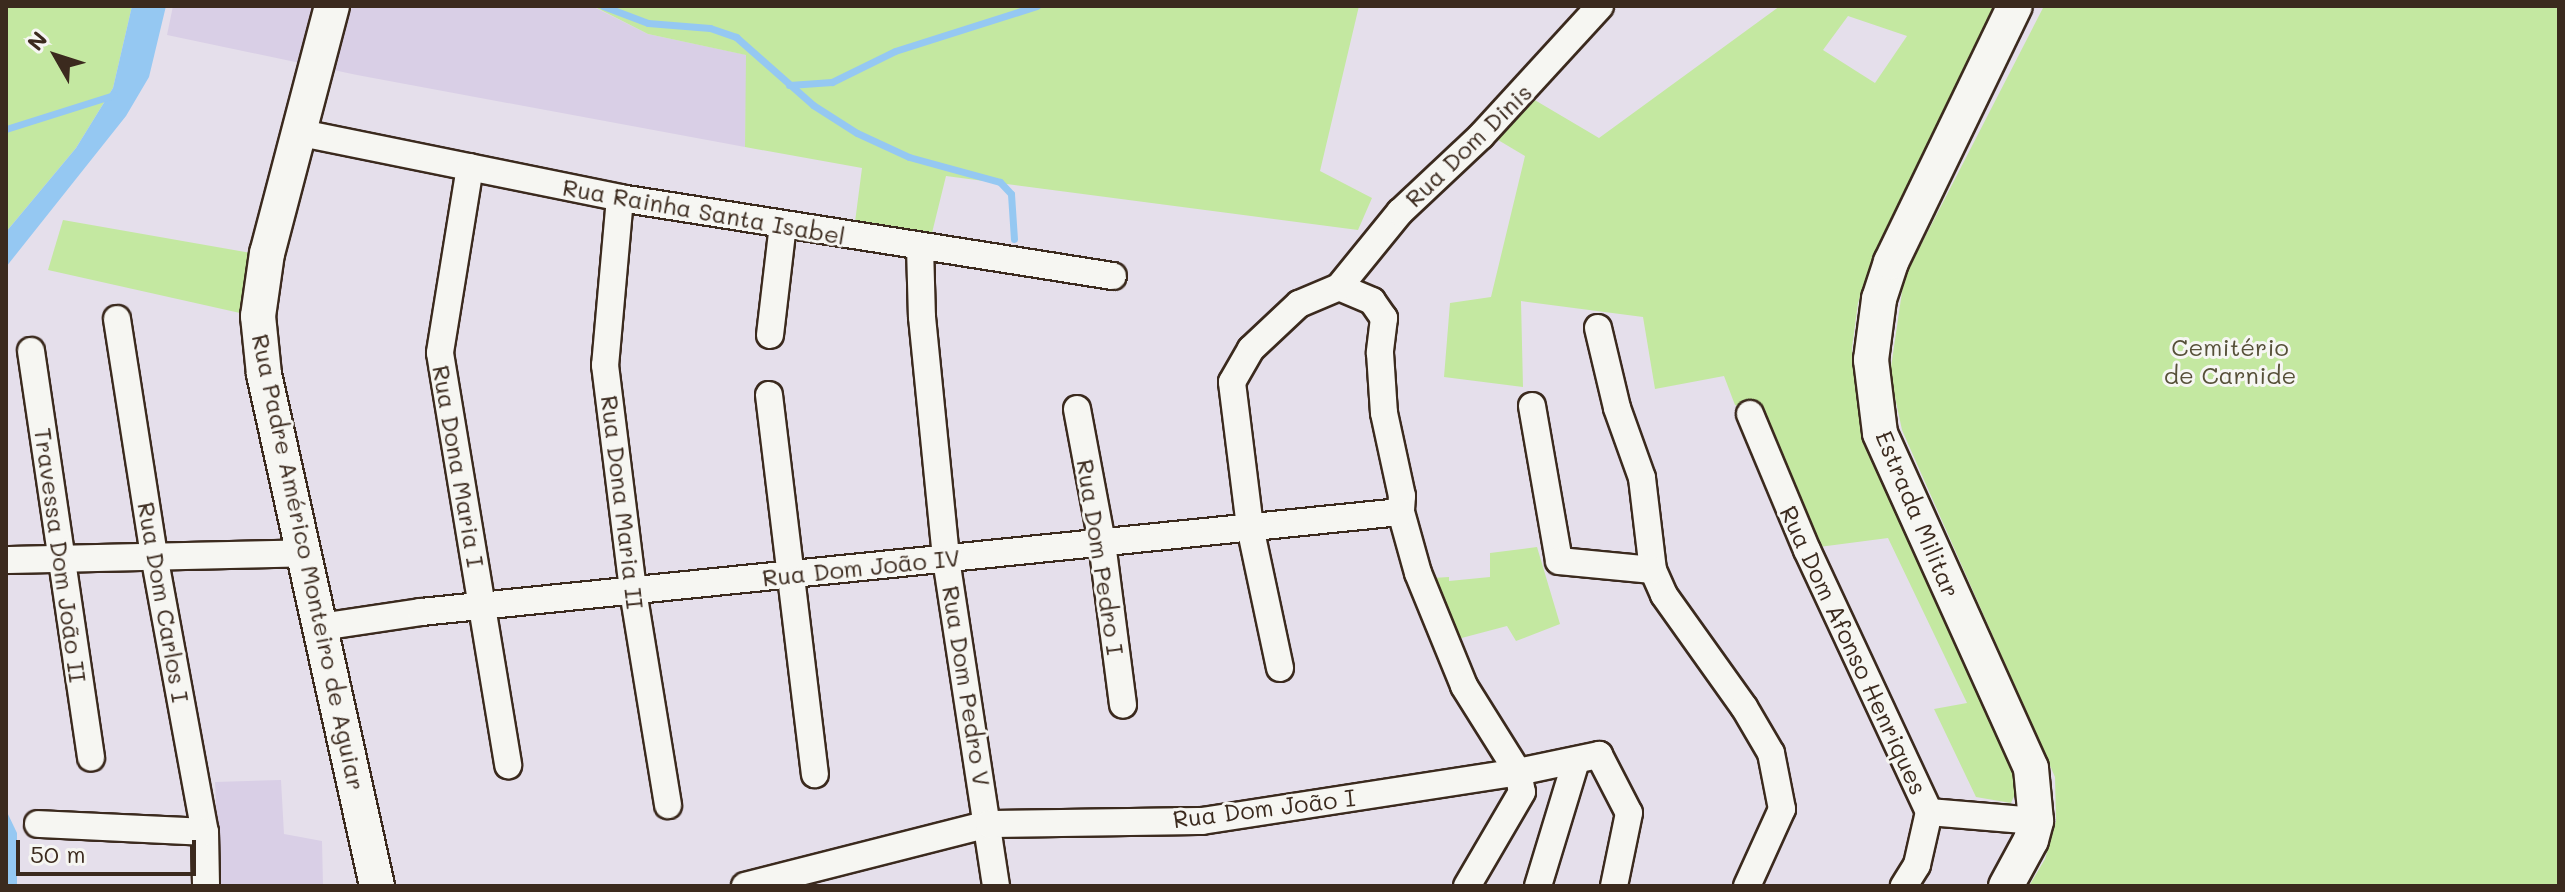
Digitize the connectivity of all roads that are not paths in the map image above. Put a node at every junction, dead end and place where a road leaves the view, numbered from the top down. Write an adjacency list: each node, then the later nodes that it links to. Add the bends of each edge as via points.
1 (332, 6): 4 (street, Rua Padre Américo Monteiro de Aguiar)
2 (1600, 6): 10 (street, Rua Dom Dinis, via 1491,126 1400,212)
3 (2015, 6): 41 (street, Estrada Militar, via 1891,262 1879,299 1871,360 1880,433 2031,768)
4 (297, 132): 5 (street, Rua Rainha Santa Isabel); 22 (street, Rua Padre Américo Monteiro de Aguiar, via 267,253 258,316 264,374)
5 (470, 167): 6 (street, Rua Rainha Santa Isabel); 30 (street, Rua Dona Maria I, via 440,353)
6 (620, 198): 7 (street, Rua Rainha Santa Isabel); 29 (street, Rua Dona Maria II, via 605,365)
7 (783, 225): 8 (street, Rua Rainha Santa Isabel); 13 (street)
8 (920, 247): 9 (street, Rua Rainha Santa Isabel); 25 (street, Rua Dom Pedro V)
9 (1113, 276)
10 (1339, 287): 19 (street, via 1372,301 1384,318 1384,413); 20 (street, via 1299,304 1251,349 1232,382)
11 (117, 319): 23 (street, Rua Dom Carlos I)
12 (1598, 328): 27 (street, via 1617,408 1642,478)
13 (770, 335)
14 (31, 351): 24 (street, Travessa Dom João II)
15 (769, 395): 28 (street)
16 (1532, 406): 27 (street, via 1559,561)
17 (1077, 409): 21 (street, Rua Dom Pedro I)
18 (1750, 414): 40 (street, Rua Dom Afonso Henriques)
19 (1401, 512): 20 (street, Rua Dom João IV); 37 (street, via 1418,573 1464,686)
20 (1250, 527): 21 (street, Rua Dom João IV); 32 (street)
21 (1102, 543): 25 (street, Rua Dom João IV); 33 (street, Rua Dom Pedro I)
22 (305, 553): 23 (street); 31 (street, Rua Padre Américo Monteiro de Aguiar)
23 (154, 555): 24 (street); 44 (street, Rua Dom Carlos I)
24 (62, 558): 26 (street); 34 (street, Travessa Dom João II)
25 (946, 559): 28 (street, Rua Dom João IV); 43 (street, Rua Dom Pedro V)
26 (6, 560)
27 (1653, 570): 52 (street, via 1664,595 1771,753 1782,809)
28 (788, 575): 29 (street, Rua Dom João IV); 38 (street)
29 (633, 591): 30 (street, Rua Dom João IV); 39 (street, Rua Dona Maria II)
30 (483, 606): 31 (street, Rua Dom João IV); 36 (street, Rua Dona Maria I)
31 (321, 627): 46 (street, Rua Padre Américo Monteiro de Aguiar)
32 (1280, 668)
33 (1123, 705)
34 (91, 758)
35 (1576, 761): 37 (street, Rua Dom João I); 50 (street); 51 (street, Rua Dom João I, via 1599,755 1629,813)
36 (508, 765)
37 (1518, 772): 43 (street, Rua Dom João I, via 1202,821); 49 (street, via 1522,792)
38 (815, 774)
39 (668, 805)
40 (1929, 812): 41 (street); 53 (street, Rua Dom Afonso Henriques, via 1917,865)
41 (2036, 821): 54 (street, Estrada Militar)
42 (38, 824): 44 (street)
43 (989, 824): 47 (street, Rua Dom João I); 48 (street, Rua Dom Pedro V)
44 (205, 832): 45 (street, Rua Dom Carlos I)
45 (206, 886)
46 (377, 886)
47 (745, 886)
48 (996, 886)
49 (1467, 886)
50 (1538, 886)
51 (1614, 886)
52 (1747, 886)
53 (1904, 886)
54 (2006, 886)

